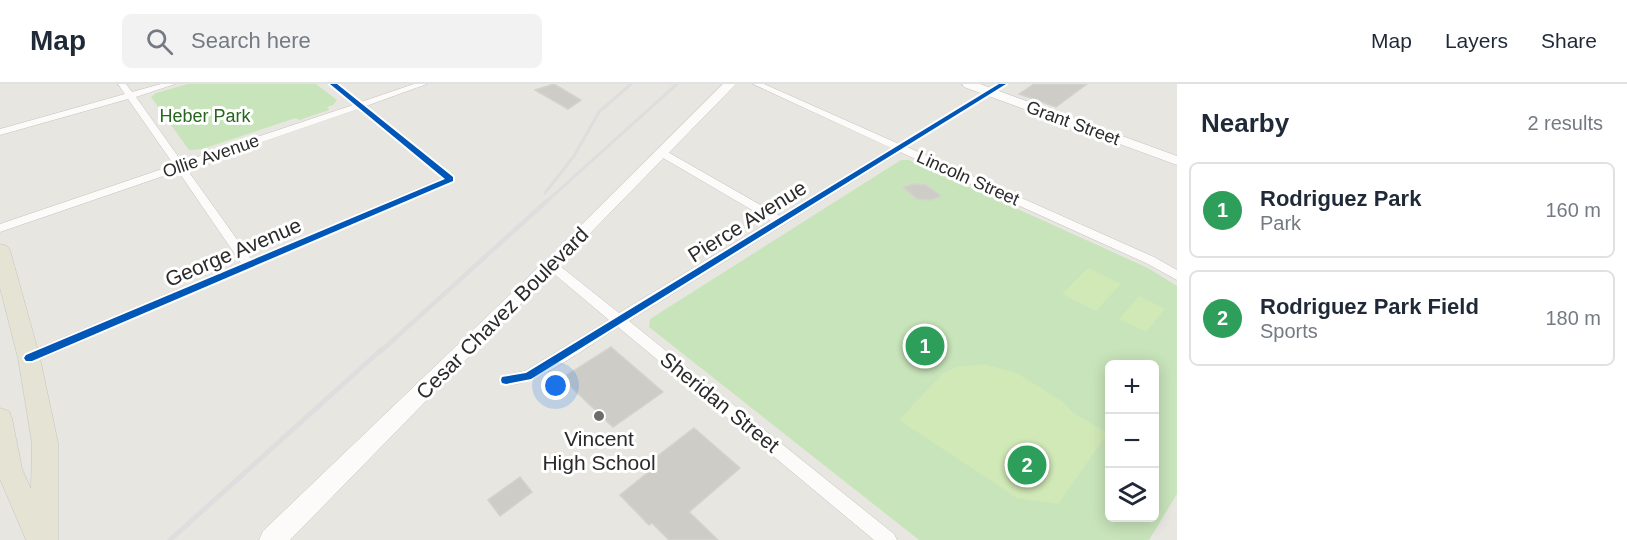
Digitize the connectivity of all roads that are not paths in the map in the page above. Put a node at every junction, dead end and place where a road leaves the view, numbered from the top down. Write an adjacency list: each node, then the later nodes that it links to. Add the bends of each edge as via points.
1 (122, 84): 10 (street)
2 (171, 84): 10 (street)
3 (333, 84): 11 (street)
4 (423, 84): 11 (street, Ollie Avenue)
5 (730, 84): 14 (main road, Cesar Chavez Boulevard)
6 (757, 84): 13 (street, Lincoln Street)
7 (968, 84): 9 (main road, Grant Street)
8 (1003, 84): 9 (street, Pierce Avenue)
9 (990, 92): 13 (street, Pierce Avenue); 15 (main road, Grant Street)
10 (130, 96): 12 (street); 16 (street)
11 (360, 106): 16 (street, Ollie Avenue); 20 (street, George Avenue, via 450,179)
12 (0, 132)
13 (901, 148): 17 (street, Pierce Avenue); 22 (street, Lincoln Street, via 1150,260)
14 (662, 153): 17 (street); 21 (main road, Cesar Chavez Boulevard)
15 (1177, 161)
16 (180, 166): 18 (street, Ollie Avenue); 20 (street)
17 (780, 221): 23 (street, Pierce Avenue)
18 (0, 228)
19 (0, 250): 24 (main road)
20 (249, 264): 24 (street, George Avenue)
21 (551, 265): 23 (street, Sheridan Street); 28 (main road, Cesar Chavez Boulevard)
22 (1177, 276)
23 (620, 321): 25 (street, Pierce Avenue, via 528,376); 29 (street, Sheridan Street)
24 (29, 358): 27 (main road, via 45,443)
25 (506, 380)
26 (0, 418): 27 (main road, via 9,469)
27 (42, 540)
28 (272, 540)
29 (888, 540)

